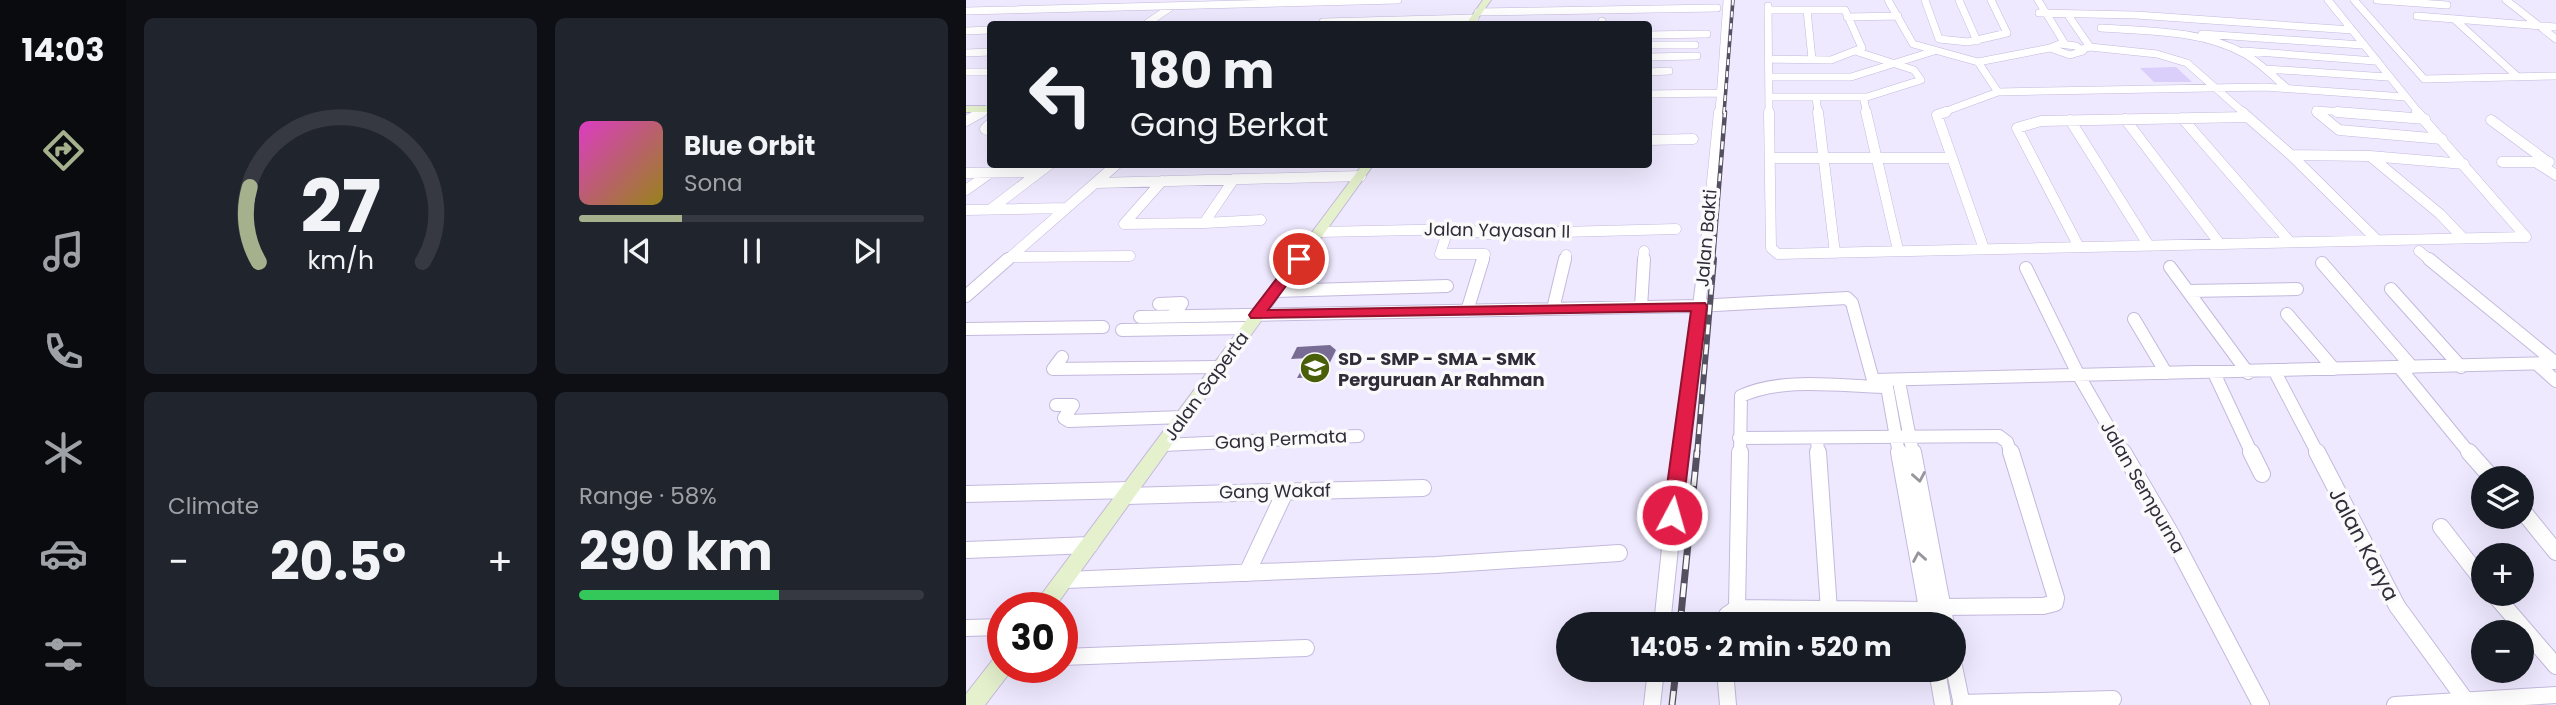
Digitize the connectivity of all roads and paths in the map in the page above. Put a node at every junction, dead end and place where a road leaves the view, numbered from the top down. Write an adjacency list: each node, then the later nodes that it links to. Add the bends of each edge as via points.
1 (1398, 0): 13 (street)
2 (1888, 0): 24 (street)
3 (1925, 0): 44 (street, via 1939,39)
4 (1959, 0): 44 (street)
5 (1991, 0): 44 (street, via 2008,32)
6 (2030, 0): 21 (street)
7 (2038, 0): 21 (street)
8 (2328, 0): 37 (street)
9 (2354, 0): 69 (street, via 2424,79)
10 (2376, 0): 11 (street, via 2447,6)
11 (2442, 0)
12 (2506, 0): 34 (street)
13 (1343, 1): 17 (street); 32 (street)
14 (1727, 1): 76 (street, Jalan Bakti)
15 (1485, 2): 16 (street); 28 (street)
16 (1549, 2)
17 (1171, 7): 20 (street); 31 (street)
18 (1717, 8): 28 (street)
19 (1807, 10): 27 (street, via 1843,10); 57 (street, via 1768,8); 58 (street)
20 (966, 11)
21 (2043, 13): 22 (street); 48 (street)
22 (2091, 13): 25 (street); 39 (street, via 2104,31)
23 (2068, 15): 49 (street)
24 (1898, 16): 27 (street); 50 (street, via 1913,44)
25 (2147, 16): 30 (street); 39 (street)
26 (2417, 16): 29 (street)
27 (1847, 17): 53 (street, via 1862,48)
28 (1474, 18): 33 (street)
29 (2454, 19): 34 (street); 69 (street)
30 (2195, 20): 37 (street); 42 (street)
31 (1150, 21)
32 (1325, 21)
33 (1383, 21)
34 (2540, 26): 35 (street); 43 (street)
35 (2556, 27)
36 (987, 30): 38 (street)
37 (2352, 30): 47 (street)
38 (966, 31)
39 (2153, 33): 42 (street)
40 (1707, 34): 41 (street)
41 (1652, 35)
42 (2203, 37): 47 (street); 51 (street)
43 (2556, 39)
44 (1977, 41)
45 (1652, 45): 46 (street)
46 (1695, 45)
47 (2362, 45): 59 (street)
48 (2057, 46): 49 (street); 49 (street, via 2054,52 2070,55); 60 (street)
49 (2086, 48): 72 (street, via 2181,60)
50 (1934, 51): 60 (street); 61 (street)
51 (2240, 51): 59 (street); 62 (street)
52 (987, 52): 54 (street)
53 (1858, 52): 58 (street, via 1831,60); 61 (street)
54 (966, 53)
55 (1652, 57): 56 (street)
56 (1697, 57)
57 (1769, 59): 58 (street); 68 (street)
58 (1812, 59)
59 (2375, 61): 70 (street)
60 (1978, 62): 75 (street)
61 (1896, 64): 68 (street, via 1851,77); 80 (street, via 1917,72 1919,82)
62 (2266, 69): 70 (street); 73 (street)
63 (1669, 71): 66 (street)
64 (966, 72): 65 (street)
65 (987, 72)
66 (1652, 72)
67 (2556, 76): 69 (street)
68 (1770, 77): 78 (street)
69 (2518, 77)
70 (2387, 78): 81 (street)
71 (1655, 80): 74 (street)
72 (2214, 87): 73 (street); 75 (street); 85 (street)
73 (2287, 88): 81 (street)
74 (1652, 90)
75 (1998, 92): 99 (street, via 1937,115)
76 (1719, 93): 77 (street); 149 (street, Jalan Bakti)
77 (1652, 94)
78 (1769, 97): 79 (street); 97 (street)
79 (1816, 97): 80 (street); 100 (street)
80 (1863, 97): 98 (street)
81 (2405, 97): 88 (street)
82 (966, 109): 83 (street)
83 (987, 109)
84 (987, 110): 91 (street)
85 (2247, 117): 86 (street); 95 (street)
86 (2182, 118): 87 (street); 127 (street)
87 (2125, 119): 89 (street); 128 (street)
88 (2426, 119): 93 (street); 93 (street, via 2314,111 2339,130)
89 (2070, 120): 129 (street); 130 (street, via 2032,122 2017,131)
90 (2491, 120): 103 (street)
91 (966, 121)
92 (1693, 139): 94 (street)
93 (2442, 139): 104 (street)
94 (1652, 140)
95 (2291, 155): 96 (street); 126 (street)
96 (2370, 156): 104 (street); 125 (street)
97 (1772, 158): 100 (street); 135 (street, via 1771,248 1778,254)
98 (1877, 158): 99 (street); 100 (street); 132 (street)
99 (1952, 158): 131 (street)
100 (1825, 159): 135 (street)
101 (2502, 162): 102 (street)
102 (2537, 162): 103 (street); 112 (street)
103 (2552, 162)
104 (2464, 164): 125 (street, via 2526,237)
105 (996, 168): 109 (street)
106 (1044, 168): 110 (street)
107 (1113, 168): 115 (street)
108 (1365, 170): 113 (street); 124 (street, Jalan Gaperta)
109 (990, 172): 110 (street); 111 (street); 116 (street)
110 (1039, 172): 118 (street)
111 (966, 173)
112 (2556, 175)
113 (1234, 179): 114 (street); 121 (street)
114 (1163, 181): 115 (street); 121 (street, via 1124,224)
115 (1097, 183): 117 (street)
116 (966, 190)
117 (1066, 208): 118 (street); 138 (street)
118 (990, 209): 119 (street)
119 (969, 212)
120 (1261, 220): 121 (street)
121 (1204, 223)
122 (1676, 229): 123 (street, Jalan Yayasan II, via 1487,234)
123 (1448, 230): 124 (street, Jalan Yayasan II); 152 (street, via 1440,254 1485,254)
124 (1319, 232): 145 (street, Jalan Gaperta)
125 (2462, 237): 126 (street)
126 (2376, 239): 127 (street)
127 (2290, 242): 128 (street)
128 (2220, 244): 129 (street)
129 (2149, 246): 130 (street)
130 (2079, 247): 131 (street)
131 (1984, 249): 132 (street)
132 (1898, 250): 135 (street)
133 (1644, 251): 150 (street)
134 (2419, 251): 162 (street, via 2556,363)
135 (1835, 253)
136 (1566, 255): 151 (street)
137 (1130, 256): 138 (street)
138 (1011, 257): 147 (street)
139 (2322, 263): 164 (street)
140 (2170, 267): 146 (street)
141 (2026, 268): 171 (street, Jalan Sempurna)
142 (1447, 286): 145 (street)
143 (2297, 289): 146 (street)
144 (2392, 289): 165 (street)
145 (1275, 291): 157 (street, Jalan Gaperta)
146 (2188, 291): 170 (street)
147 (966, 296)
148 (1159, 304): 154 (street, via 1182,303)
149 (1698, 306): 150 (street); 174 (street, via 1847,298); 202 (street, Jalan Bakti)
150 (1640, 307): 151 (street)
151 (1553, 309): 152 (street)
152 (1466, 311): 157 (street)
153 (2287, 314): 166 (street)
154 (1173, 316): 155 (street); 157 (street)
155 (1140, 317)
156 (2134, 319): 168 (street)
157 (1252, 321): 160 (street); 163 (street, Jalan Gaperta)
158 (1103, 327): 159 (street)
159 (966, 329)
160 (1122, 330)
161 (1062, 357): 163 (street, via 1053,369)
162 (2538, 365): 165 (street); 172 (street)
163 (1218, 367): 177 (street, Jalan Gaperta)
164 (2406, 367): 165 (street); 166 (street); 183 (street, via 2451,432)
165 (2461, 367)
166 (2334, 369): 167 (street)
167 (2275, 372): 170 (street); 219 (street, Jalan Karya, via 2397,606)
168 (2166, 373): 169 (street); 171 (street)
169 (2214, 373): 170 (street); 184 (street)
170 (2248, 373)
171 (2079, 376): 174 (street); 224 (street, Jalan Sempurna, via 2171,534)
172 (2556, 381)
173 (1750, 383): 174 (street)
174 (1887, 384): 175 (street); 179 (street); 180 (street, via 1748,391 1740,400)
175 (2033, 385)
176 (1056, 405): 177 (street, via 1073,405 1063,418 1066,421)
177 (1183, 417): 182 (street, Jalan Gaperta)
178 (1357, 436): 182 (street, Gang Permata)
179 (1905, 436): 181 (street); 205 (street); 206 (street, via 1996,436 2007,442 2056,598 2055,603 2043,606)
180 (1739, 438): 181 (street); 200 (street)
181 (1817, 438): 201 (street)
182 (1163, 444): 186 (street, Jalan Gaperta)
183 (2481, 466)
184 (2262, 474)
185 (1423, 488): 187 (street, Gang Wakaf)
186 (1125, 492): 187 (street, Gang Wakaf); 188 (street, Gang Wakaf); 191 (street, Jalan Gaperta)
187 (1285, 492): 196 (street)
188 (966, 494)
189 (2534, 525): 193 (street)
190 (2441, 527): 195 (street)
191 (1090, 545): 192 (street); 197 (street, Jalan Gaperta)
192 (966, 550)
193 (2556, 552)
194 (1619, 554): 196 (street)
195 (2471, 566)
196 (1247, 573): 197 (street)
197 (1065, 580): 198 (street, Jalan Gaperta)
198 (1055, 592)
199 (2504, 606): 211 (street)
200 (1737, 608): 201 (street); 203 (street)
201 (1829, 610): 204 (street)
202 (1663, 612)
203 (1730, 612)
204 (1881, 612)
205 (1933, 612)
206 (1960, 612)
207 (987, 627): 208 (street)
208 (966, 628)
209 (1306, 648): 210 (street)
210 (1078, 656)
211 (2556, 666)
212 (1655, 682): 222 (street)
213 (1726, 682): 223 (street)
214 (1943, 682): 220 (street)
215 (1954, 682): 220 (street)
216 (988, 683): 221 (street)
217 (2556, 695): 219 (street)
218 (2113, 699): 220 (street)
219 (2467, 702): 225 (street)
220 (1955, 704)
221 (971, 705)
222 (1652, 705)
223 (1728, 705)
224 (2261, 705)
225 (2395, 705)

